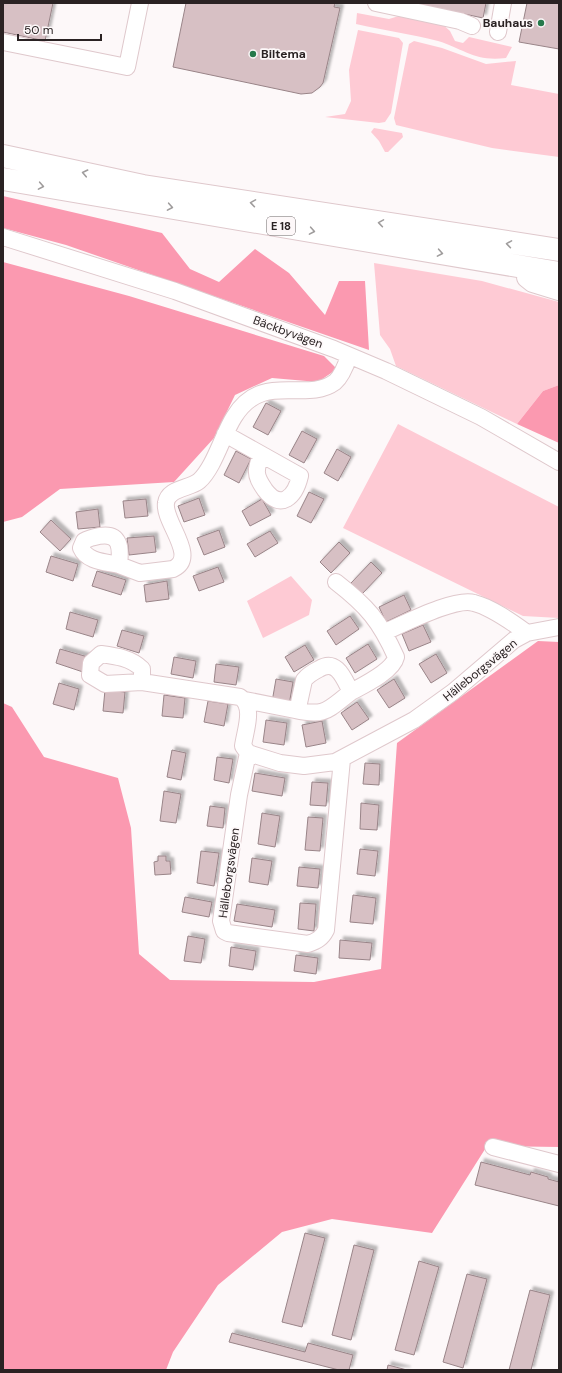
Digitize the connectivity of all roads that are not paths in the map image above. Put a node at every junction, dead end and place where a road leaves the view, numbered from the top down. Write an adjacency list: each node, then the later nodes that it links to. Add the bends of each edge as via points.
1 (140, 3): 6 (street, via 127,68)
2 (376, 3): 4 (street, via 460,21)
3 (502, 3): 5 (street)
4 (472, 26)
5 (498, 32)
6 (3, 42)
7 (3, 156): 10 (highway, E 18, one-way to 7, via 143,186)
8 (3, 179): 11 (highway, E 18, one-way to 11)
9 (3, 237): 14 (street, Bäckbyvägen, via 175,291 302,336)
10 (559, 250)
11 (514, 265): 12 (highway, E 18); 13 (highway, via 533,281)
12 (559, 273)
13 (559, 289)
14 (349, 356): 15 (street, via 336,381 322,389 276,389 249,400 237,411); 17 (street, Bäckbyvägen, via 481,417)
15 (225, 434): 16 (street); 18 (street, via 205,475 194,484 172,493 165,504 182,553 182,561 178,567 140,573)
16 (261, 455)
17 (559, 462)
18 (120, 565)
19 (336, 582): 21 (street, via 366,607)
20 (559, 627): 22 (street, Hälleborgsvägen)
21 (385, 632): 22 (street, via 439,608 474,602); 24 (street, via 395,660 389,668)
22 (527, 633): 28 (street, Hälleborgsvägen, via 514,640 426,712)
23 (142, 682): 25 (street, via 240,697)
24 (351, 692): 26 (street, via 321,712); 26 (street, via 338,670 327,665 304,680)
25 (245, 700): 26 (street); 27 (street, via 249,710 243,746)
26 (295, 710)
27 (248, 752): 28 (street, Hälleborgsvägen, via 280,763 304,766); 28 (street, Hälleborgsvägen, via 239,795 222,928 228,933 308,944 317,941 326,930)
28 (342, 759)
29 (493, 1147): 30 (street)
30 (559, 1164)

